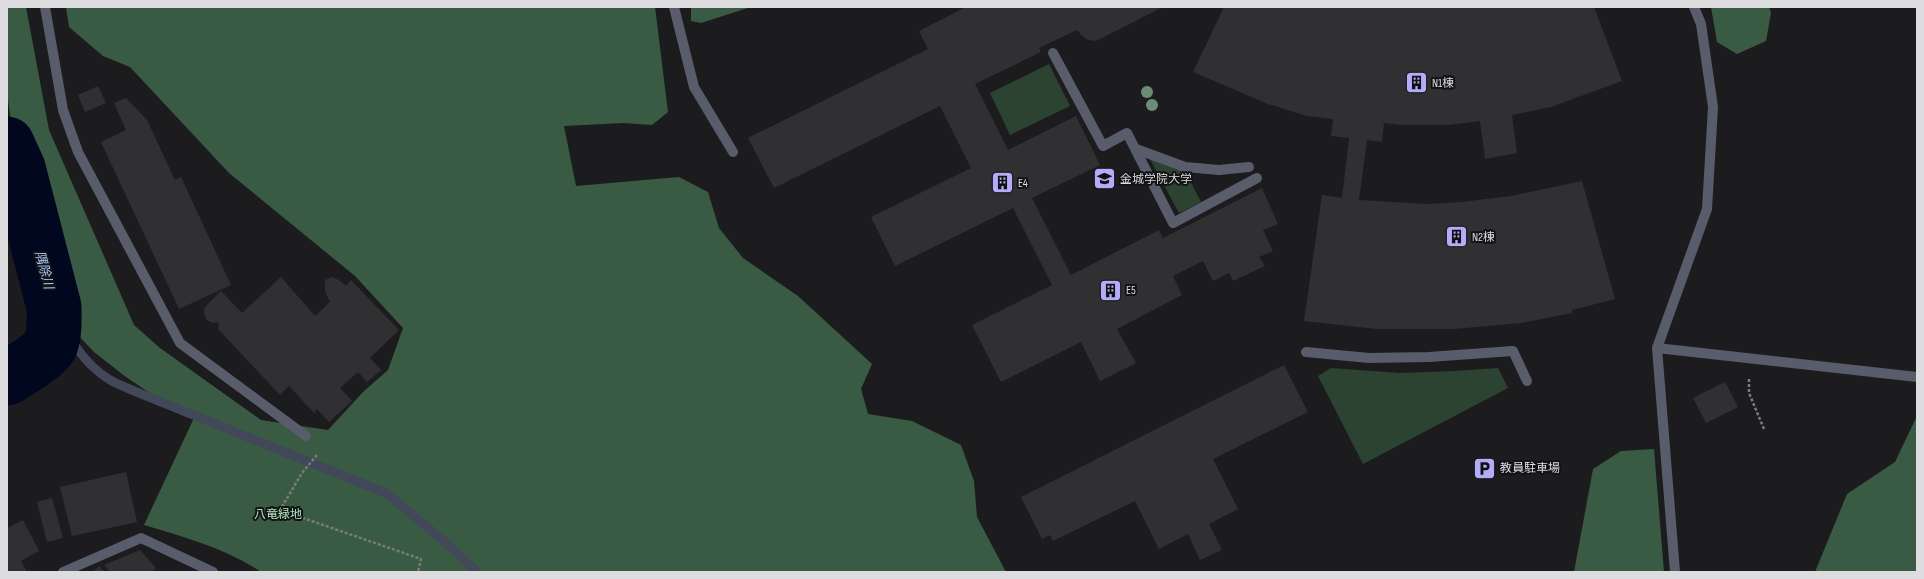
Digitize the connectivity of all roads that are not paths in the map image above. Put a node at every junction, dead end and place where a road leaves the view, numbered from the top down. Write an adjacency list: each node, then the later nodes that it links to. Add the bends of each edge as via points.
1 (46, 7): 13 (street, via 63,110 78,152 180,343)
2 (674, 7): 6 (street, via 694,87)
3 (1694, 7): 9 (street, via 1701,24 1713,107 1707,209)
4 (1053, 53): 5 (street, via 1103,146 1127,133)
5 (1136, 149): 7 (street, via 1185,167 1219,170); 8 (street, via 1173,223)
6 (733, 152)
7 (1250, 167)
8 (1257, 178)
9 (1657, 348): 11 (street); 16 (street)
10 (1306, 352): 12 (street, via 1369,358 1513,351)
11 (1917, 377)
12 (1527, 381)
13 (306, 436)
14 (63, 572): 15 (street, via 140,538)
15 (213, 572)
16 (1675, 572)

